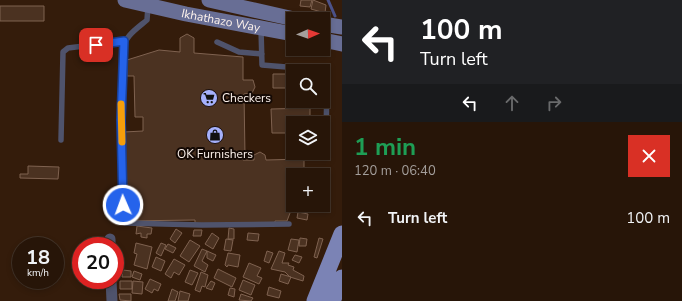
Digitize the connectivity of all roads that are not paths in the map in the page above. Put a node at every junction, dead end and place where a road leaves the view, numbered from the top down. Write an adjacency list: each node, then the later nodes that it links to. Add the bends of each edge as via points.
1 (125, 0): 3 (street, Ikhathazo Way)
2 (209, 0): 4 (street, Ikhathazo Way)
3 (149, 2): 8 (street, Ikhathazo Way, via 186,14); 10 (lane, via 147,20)
4 (261, 12): 5 (street, Ikhathazo Way); 8 (lane)
5 (286, 17)
6 (330, 25): 7 (street)
7 (342, 27)
8 (261, 28): 9 (street, Ikhathazo Way); 14 (lane)
9 (286, 33)
10 (124, 41): 16 (lane, via 68,48 63,52); 17 (lane, via 121,120 124,220 128,224)
11 (330, 41): 13 (street)
12 (217, 42): 14 (lane, via 239,52)
13 (342, 44)
14 (262, 54): 15 (lane, via 262,65 323,70 327,73)
15 (326, 116)
16 (61, 140)
17 (289, 224)
18 (342, 234): 22 (main road)
19 (342, 278): 23 (main road)
20 (111, 289): 21 (street)
21 (112, 301)
22 (315, 301)
23 (332, 301)

